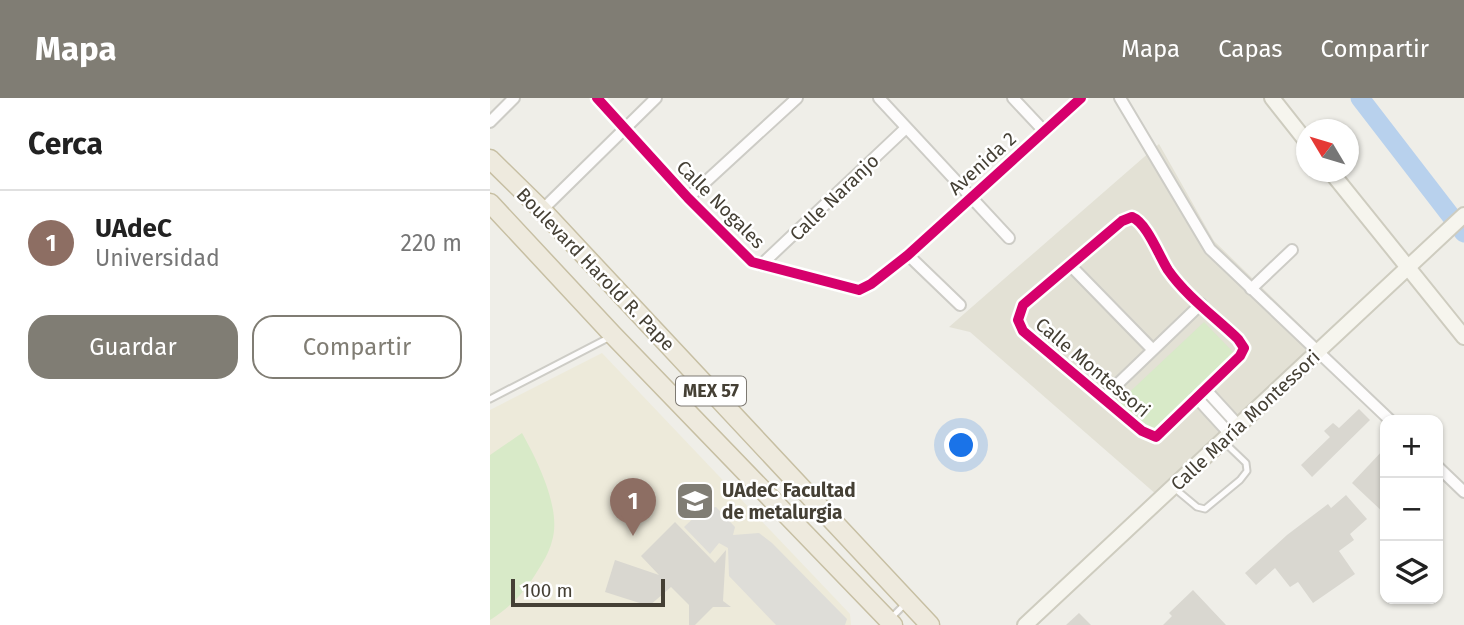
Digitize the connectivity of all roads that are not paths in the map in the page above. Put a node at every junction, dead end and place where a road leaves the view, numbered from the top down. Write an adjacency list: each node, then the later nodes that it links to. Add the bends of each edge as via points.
1 (514, 98): 10 (street)
2 (597, 98): 13 (street, Calle Nogales)
3 (656, 98): 13 (street)
4 (797, 98): 18 (street)
5 (879, 98): 12 (street)
6 (1013, 98): 14 (street)
7 (1081, 98): 14 (street, Avenida 2)
8 (1120, 98): 29 (street, via 1203,239)
9 (1272, 98): 11 (main road)
10 (490, 122)
11 (1296, 127)
12 (906, 128): 17 (street); 26 (street, Calle Naranjo)
13 (624, 129): 18 (street, Calle Nogales); 20 (street)
14 (1044, 131): 17 (street, Avenida 2)
15 (490, 159): 20 (highway, Boulevard Harold R. Pape / MEX 57)
16 (1340, 182): 25 (main road)
17 (971, 197): 22 (street); 24 (street, Avenida 2)
18 (688, 198): 26 (street, Calle Nogales, via 745,256)
19 (490, 203): 32 (highway, Boulevard Harold R. Pape / MEX 57)
20 (542, 210): 44 (highway, Boulevard Harold R. Pape / MEX 57)
21 (1464, 215): 25 (main road, Calle María Montessori)
22 (1009, 238)
23 (1292, 250): 29 (street)
24 (908, 255): 28 (street, Avenida 2, via 864,290); 31 (street)
25 (1413, 262): 33 (main road); 35 (main road, Calle María Montessori)
26 (761, 265): 28 (street, Calle Nogales)
27 (1070, 265): 30 (street, Calle Montessori, via 1122,221 1135,218 1169,271); 34 (street); 37 (street, Calle Montessori, via 1023,305 1018,320 1023,331)
28 (849, 287)
29 (1251, 289): 35 (street)
30 (1201, 304): 34 (street); 36 (street, Calle Montessori, via 1244,348)
31 (960, 305)
32 (613, 335): 38 (lane); 45 (highway, Boulevard Harold R. Pape / MEX 57)
33 (1464, 337)
34 (1152, 349): 37 (street)
35 (1318, 351): 39 (street); 40 (main road, Calle María Montessori)
36 (1200, 393): 37 (street, Calle Montessori, via 1156,437 1147,435); 40 (street)
37 (1103, 398)
38 (490, 399)
39 (1385, 415)
40 (1230, 432): 42 (main road, Calle María Montessori); 42 (lane, via 1246,463 1247,471 1240,480 1205,509)
41 (1443, 472): 43 (street)
42 (1173, 487): 47 (main road, Calle María Montessori)
43 (1464, 492)
44 (908, 601): 45 (lane); 46 (highway, Boulevard Harold R. Pape / MEX 57)
45 (888, 623)
46 (929, 625)
47 (1025, 625)

